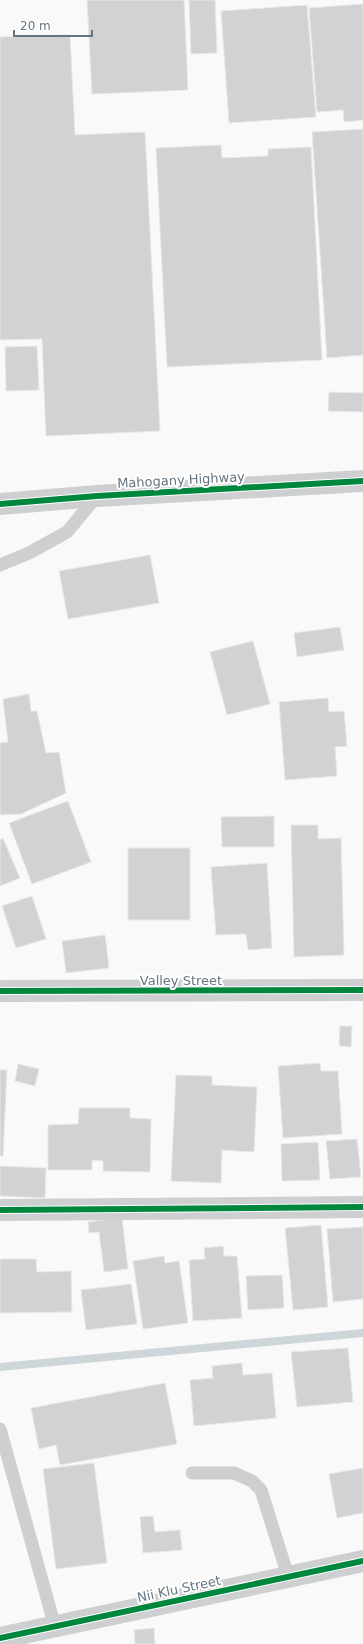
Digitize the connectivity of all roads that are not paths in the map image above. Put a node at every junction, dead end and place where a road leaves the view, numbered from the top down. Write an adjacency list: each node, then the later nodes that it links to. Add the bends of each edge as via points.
1 (363, 481): 2 (street, Mahogany Highway)
2 (97, 496): 3 (street, Mahogany Highway); 4 (lane, via 67,532 29,553)
3 (0, 504)
4 (0, 565)
5 (363, 990): 6 (street, Valley Street)
6 (0, 991)
7 (363, 1207): 8 (street)
8 (0, 1210)
9 (0, 1429): 13 (lane)
10 (192, 1473): 12 (lane, via 234,1472 252,1480 260,1490)
11 (363, 1561): 12 (street, Nii Klu Street)
12 (288, 1576): 13 (street, Nii Klu Street)
13 (55, 1627): 14 (street, Nii Klu Street)
14 (0, 1638)

